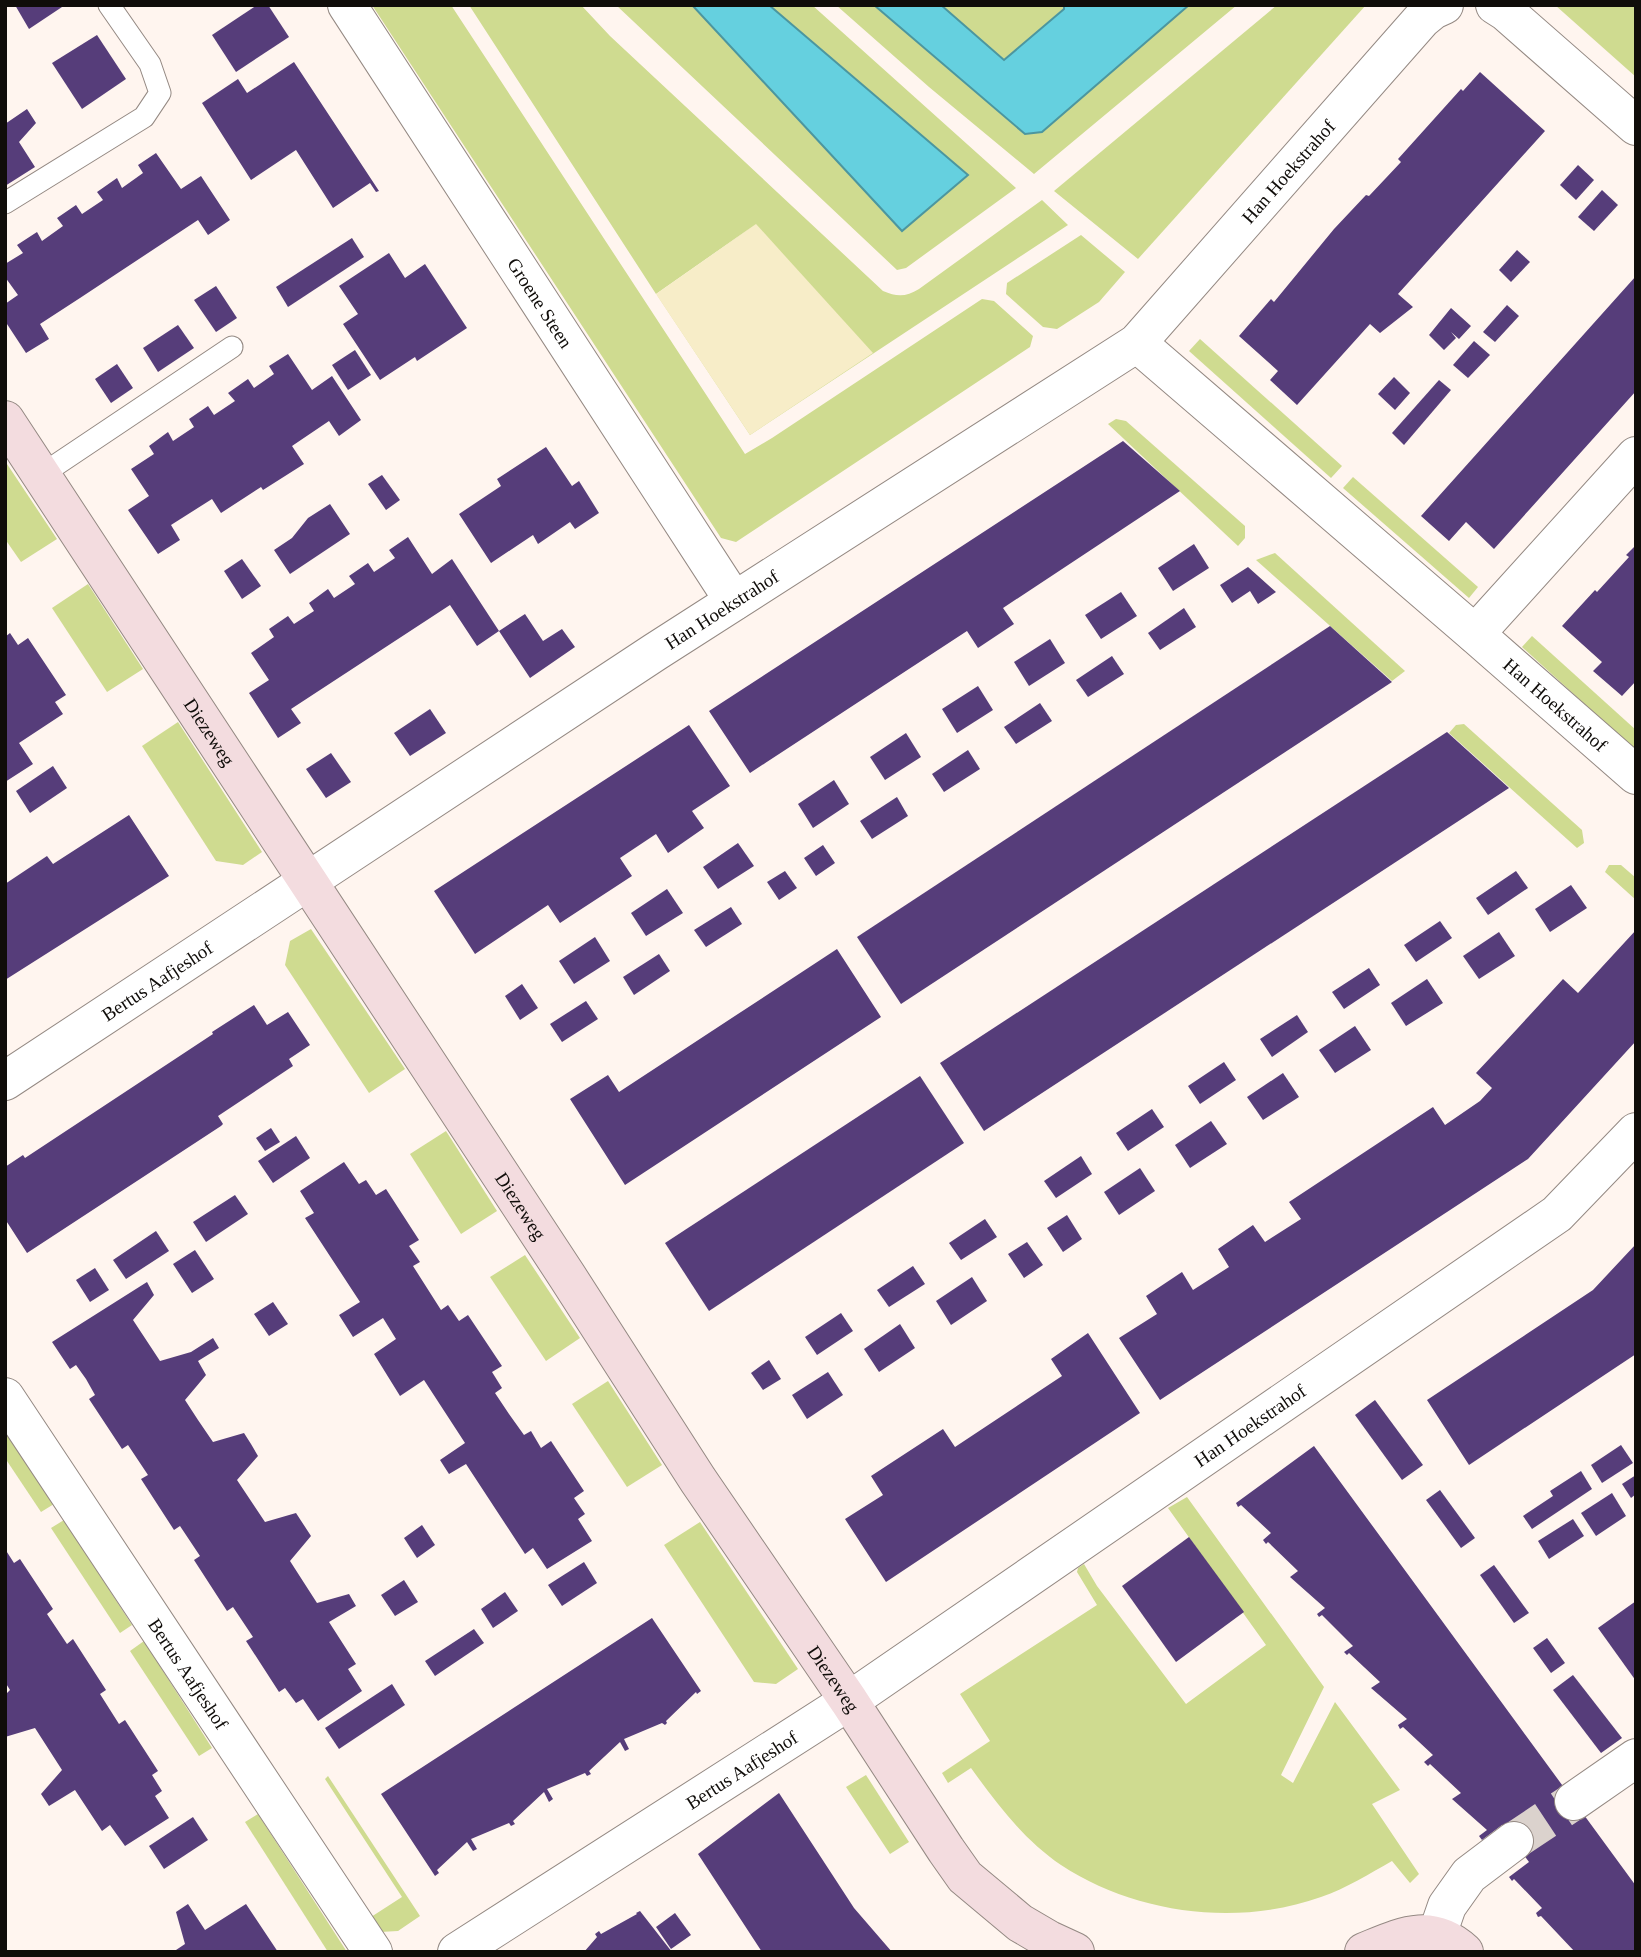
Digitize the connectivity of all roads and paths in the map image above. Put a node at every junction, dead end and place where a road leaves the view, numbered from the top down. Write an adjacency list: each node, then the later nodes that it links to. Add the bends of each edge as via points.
1 (109, 5): 6 (lane, via 149,64 160,93 144,117)
2 (347, 5): 12 (street, Groene Steen)
3 (1444, 5): 7 (street, Han Hoekstrahof, via 1422,19)
4 (1495, 5): 5 (street)
5 (1636, 126)
6 (5, 203)
7 (1137, 343): 12 (street, Han Hoekstrahof); 13 (street, Han Hoekstrahof)
8 (232, 347): 11 (lane)
9 (5, 421): 11 (street, Diezeweg)
10 (1636, 456): 13 (street)
11 (41, 475): 15 (street, Diezeweg)
12 (734, 601): 15 (street, Han Hoekstrahof)
13 (1475, 634): 14 (street, Han Hoekstrahof)
14 (1636, 775)
15 (309, 883): 16 (street, Bertus Aafjeshof); 19 (street, Diezeweg, via 698,1480)
16 (5, 1081)
17 (1636, 1132): 19 (street, Han Hoekstrahof, via 1558,1214)
18 (5, 1397): 24 (street, Bertus Aafjeshof)
19 (849, 1701): 25 (street, Bertus Aafjeshof); 26 (street, Diezeweg, via 965,1877 1020,1923)
20 (1636, 1758): 21 (street)
21 (1574, 1801)
22 (1514, 1841): 23 (street, via 1469,1875 1447,1906)
23 (1451, 1944): 27 (street, via 1420,1933)
24 (373, 1952)
25 (457, 1952)
26 (1075, 1952)
27 (1364, 1952)

